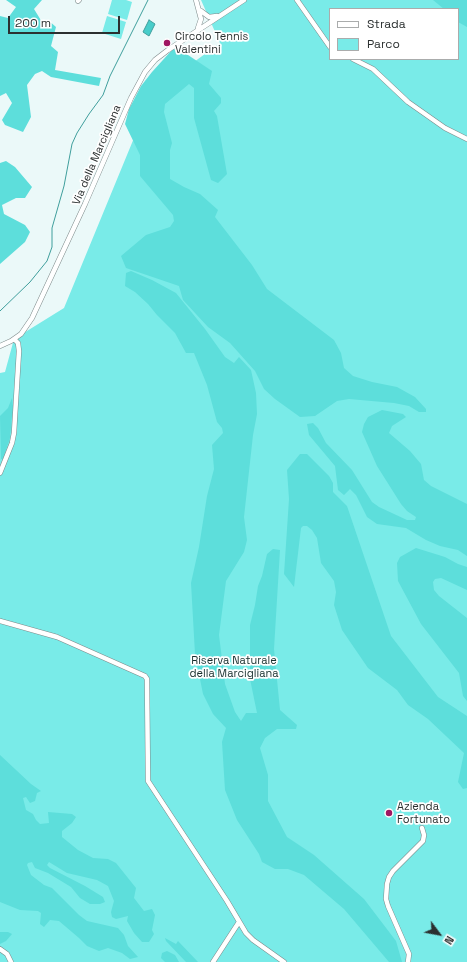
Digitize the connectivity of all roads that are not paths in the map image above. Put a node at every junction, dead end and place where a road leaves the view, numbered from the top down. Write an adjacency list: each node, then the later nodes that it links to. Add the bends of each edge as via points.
1 (236, 0): 6 (street)
2 (244, 0): 6 (street, Via della Marcigliana)
3 (297, 0): 9 (street)
4 (196, 1): 5 (street)
5 (199, 8): 7 (street, via 209,17); 8 (street, via 201,22)
6 (232, 9): 7 (street, Via della Marcigliana)
7 (221, 15): 8 (street, Via della Marcigliana)
8 (194, 32): 12 (street, Via della Marcigliana, via 165,52 143,75 32,318 24,331)
9 (329, 46)
10 (355, 60): 11 (street, via 373,69 408,102 445,128)
11 (467, 139)
12 (14, 339): 13 (street, Via della Marcigliana); 14 (street, via 20,351 14,433)
13 (0, 346)
14 (0, 473)
15 (0, 621): 17 (street, via 57,637 146,676 148,780)
16 (422, 828): 22 (street, via 422,841 393,871 387,884 386,899 409,954)
17 (238, 922): 20 (street); 21 (street, via 249,937)
18 (0, 949): 19 (street, via 7,954)
19 (11, 962)
20 (213, 962)
21 (284, 962)
22 (408, 962)

